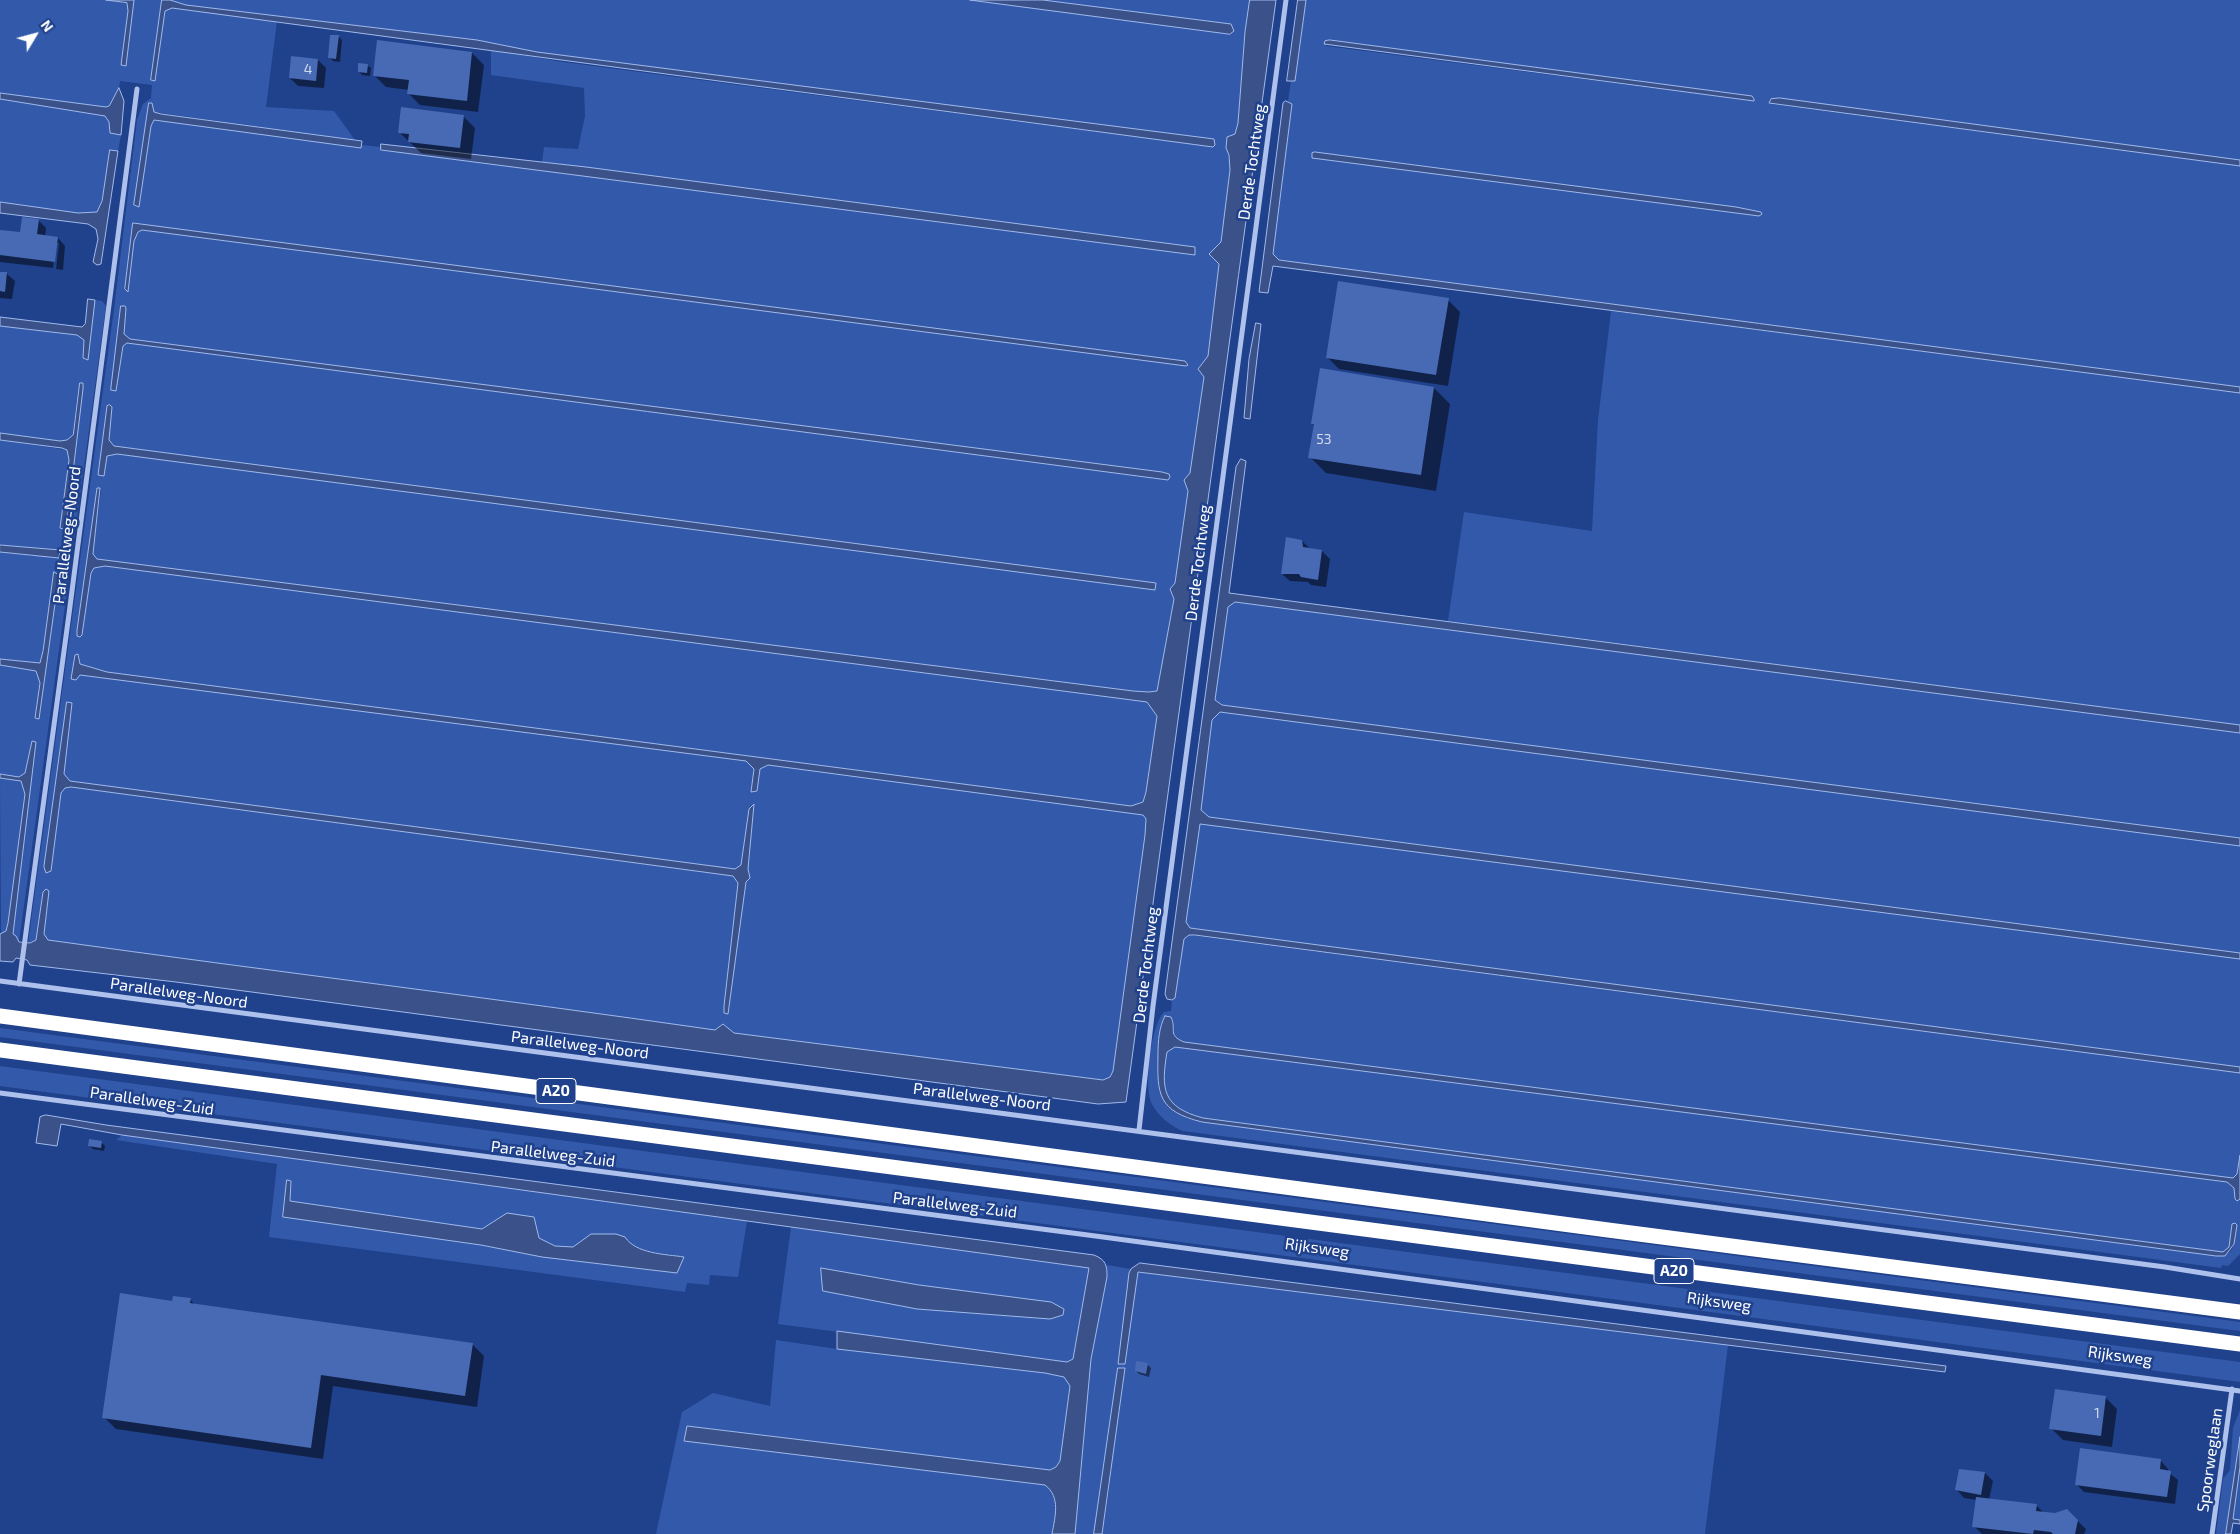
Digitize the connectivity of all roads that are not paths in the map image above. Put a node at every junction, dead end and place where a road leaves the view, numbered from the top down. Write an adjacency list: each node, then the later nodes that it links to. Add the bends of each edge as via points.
1 (1286, 0): 8 (street, Derde Tochtweg, via 1155,986)
2 (137, 89): 4 (street, Parallelweg-Noord)
3 (0, 981): 4 (street, Parallelweg-Noord)
4 (19, 984): 8 (street, Parallelweg-Noord)
5 (0, 1016): 11 (highway, A20)
6 (0, 1050): 12 (highway, Rijksweg / A20)
7 (0, 1093): 9 (street, Parallelweg-Zuid)
8 (1139, 1130): 10 (street)
9 (1103, 1237): 13 (street, Rijksweg)
10 (2240, 1279)
11 (2240, 1312)
12 (2240, 1344)
13 (2232, 1389): 14 (street, Rijksweg); 15 (street, Spoorweglaan)
14 (2240, 1390)
15 (2212, 1534)

